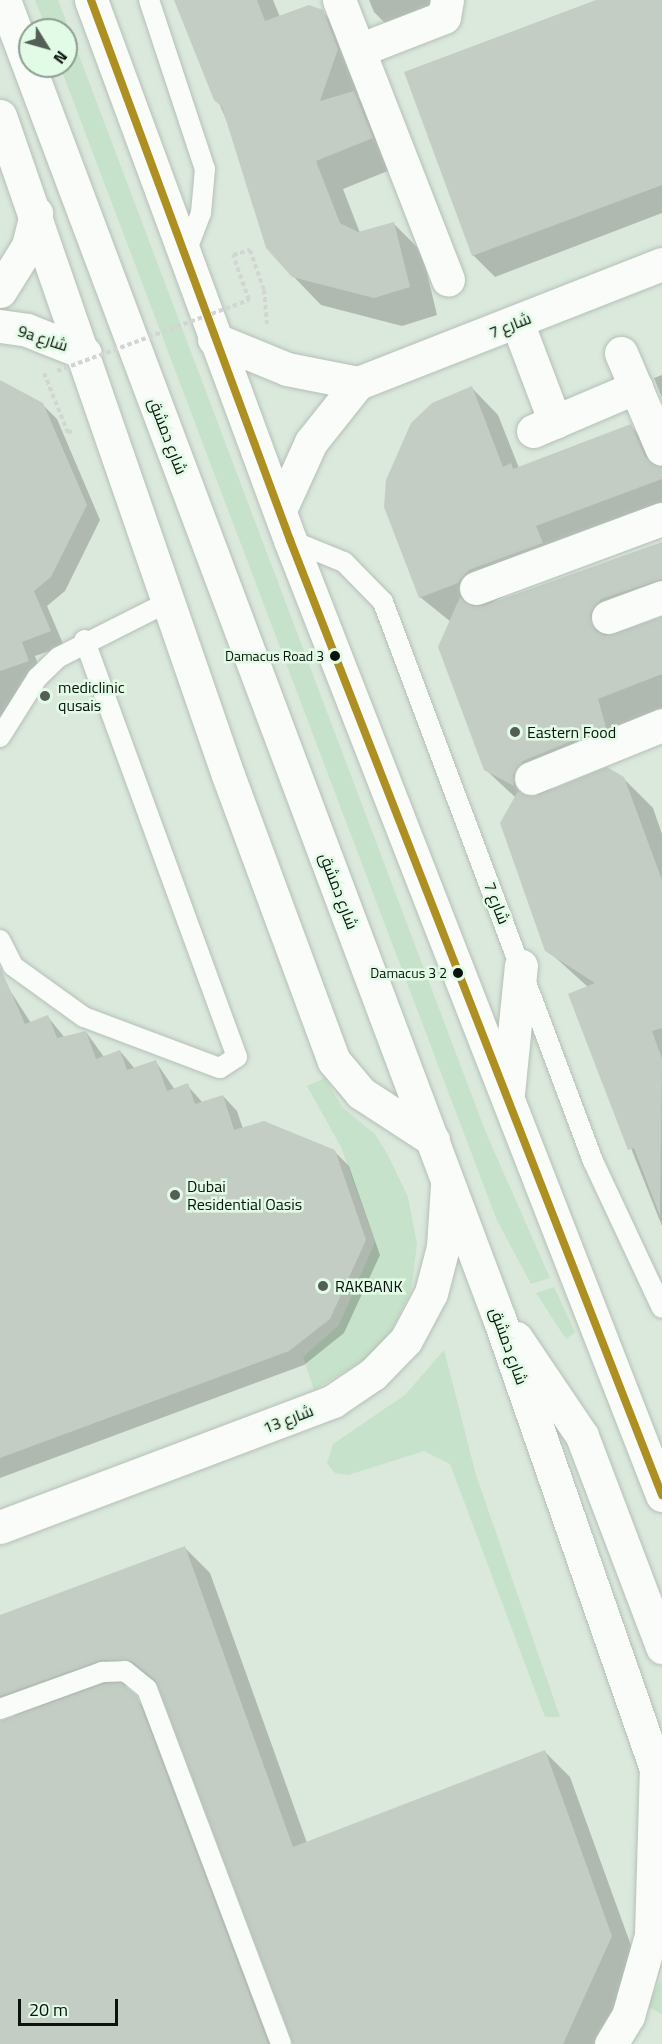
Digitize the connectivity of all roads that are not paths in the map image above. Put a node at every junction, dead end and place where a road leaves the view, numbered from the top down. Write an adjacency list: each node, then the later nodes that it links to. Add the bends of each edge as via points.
1 (4, 0): 34 (main road, شارع دمشق)
2 (92, 0): 9 (main road)
3 (149, 0): 9 (lane, via 205,169 201,213)
4 (339, 0): 6 (main road)
5 (447, 0): 6 (main road, via 444,17)
6 (359, 50): 11 (main road)
7 (0, 116): 8 (main road)
8 (36, 213): 12 (main road, via 28,246); 16 (main road)
9 (184, 257): 15 (main road)
10 (662, 264): 13 (main road, شارع 7)
11 (448, 279)
12 (0, 291)
13 (517, 322): 18 (main road, شارع 7); 19 (main road, via 544,427)
14 (0, 326): 16 (main road, 9a شارع, via 47,337)
15 (214, 339): 18 (main road, via 287,369); 22 (main road)
16 (84, 353): 25 (main road)
17 (621, 353): 19 (main road)
18 (358, 384): 22 (main road, شارع 7, via 311,442)
19 (636, 387): 20 (main road)
20 (662, 449)
21 (662, 519): 23 (main road)
22 (285, 525): 32 (lane, شارع 7, via 352,567 383,602); 33 (main road)
23 (476, 588)
24 (662, 597): 26 (main road)
25 (170, 601): 27 (lane); 34 (main road, via 228,775 334,1061 361,1093)
26 (608, 617)
27 (84, 640): 29 (lane, via 37,678); 31 (lane, via 237,1057 220,1068 84,1017 13,966)
28 (662, 725): 30 (main road)
29 (0, 737)
30 (531, 778)
31 (0, 940)
32 (520, 966): 33 (main road); 36 (lane, شارع 7, via 594,1161)
33 (508, 1098): 38 (main road)
34 (433, 1140): 35 (main road, شارع دمشق)
35 (447, 1185): 37 (main road, شارع دمشق); 39 (main road, شارع 13, via 443,1247 431,1293 406,1340 363,1381 289,1419)
36 (662, 1308)
37 (499, 1318): 40 (main road, via 547,1378 582,1436); 42 (main road, شارع دمشق)
38 (662, 1495)
39 (0, 1527)
40 (662, 1647)
41 (0, 1709): 43 (lane, via 102,1672 125,1671 147,1689)
42 (659, 1777): 44 (main road, via 651,1935 628,2016)
43 (281, 2044)
44 (611, 2044)

